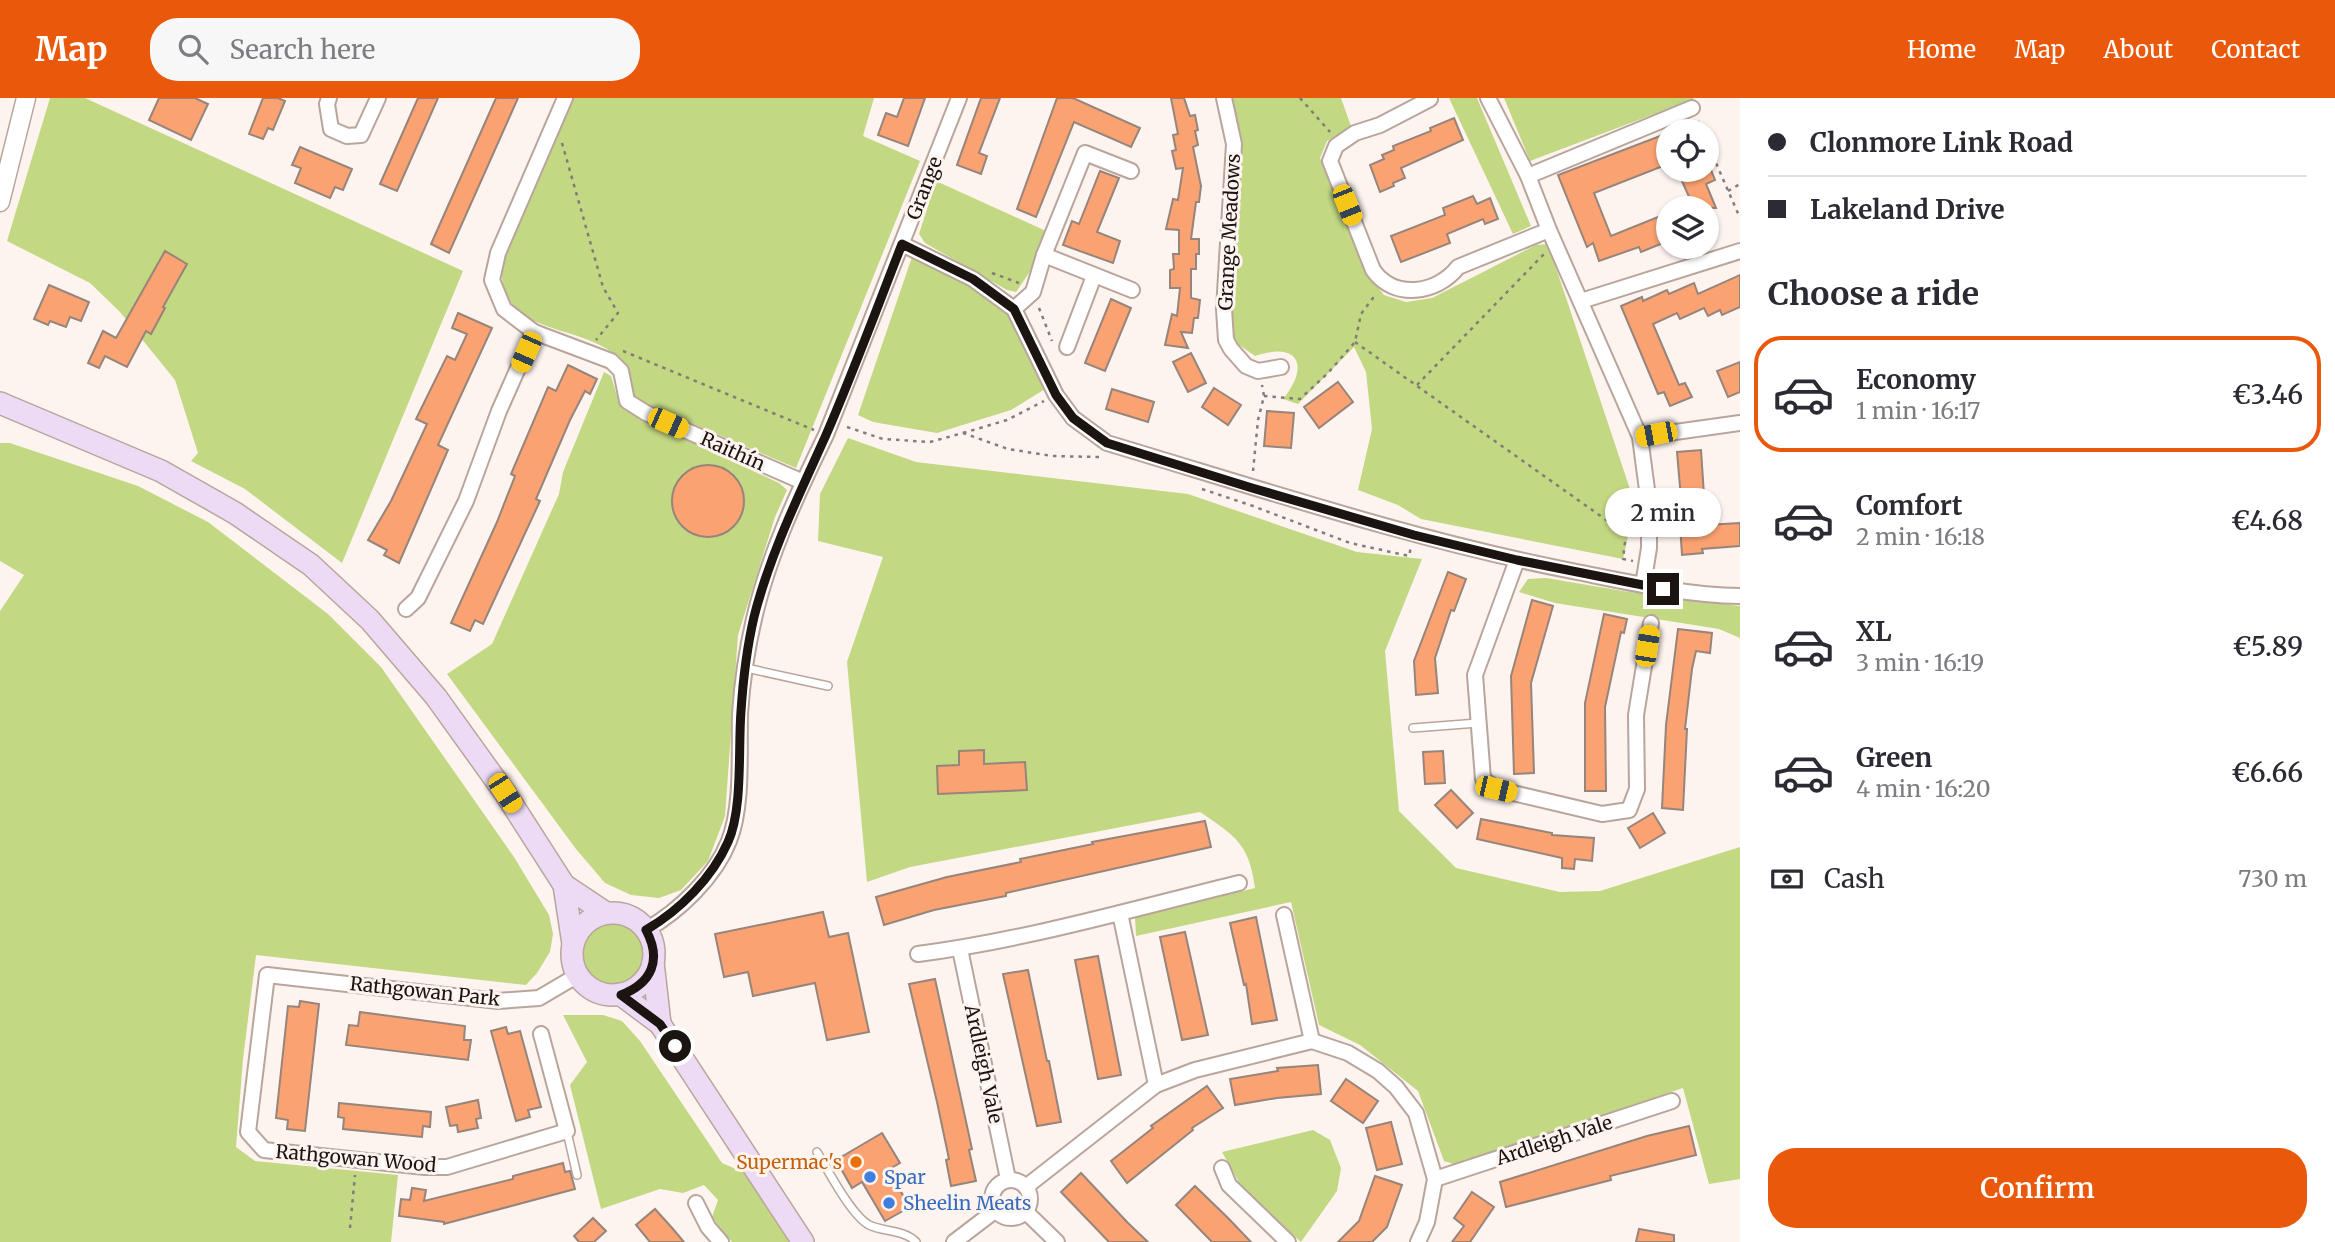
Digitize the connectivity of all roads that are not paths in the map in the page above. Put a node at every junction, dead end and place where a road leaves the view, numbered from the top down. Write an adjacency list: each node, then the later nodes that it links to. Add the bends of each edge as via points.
1 (26, 98): 12 (street)
2 (329, 98): 3 (street, via 331,129 347,136 361,135)
3 (378, 98)
4 (565, 98): 21 (street, via 498,253 492,280 504,309)
5 (959, 98): 14 (street, Grange)
6 (1224, 98): 23 (street, Grange Meadows, via 1234,144 1226,340 1246,366 1258,371)
7 (1488, 98): 11 (street)
8 (1430, 99): 13 (street, via 1355,133 1336,146 1330,161 1373,270 1399,290 1431,287 1458,267)
9 (1692, 108): 11 (street)
10 (1131, 171): 16 (street, via 1085,153)
11 (1528, 176): 13 (street)
12 (0, 202)
13 (1552, 237): 19 (street)
14 (902, 244): 20 (street, via 973,279); 27 (street, Grange)
15 (1740, 251): 19 (street)
16 (1044, 255): 17 (street); 20 (street, via 1033,292)
17 (1094, 275): 18 (street); 22 (street)
18 (1132, 290)
19 (1581, 301): 26 (street)
20 (1014, 309): 28 (street, via 1056,395 1073,418 1107,443 1414,535)
21 (534, 332): 27 (street, Raithín, via 611,361 621,371 627,401 646,413); 31 (street, via 467,501 418,598)
22 (1067, 347)
23 (1281, 367)
24 (0, 403): 38 (main road, via 162,471 236,513 311,565 370,620 436,697)
25 (1740, 423): 26 (street)
26 (1640, 437): 29 (street, via 1649,505)
27 (803, 482): 33 (street, Grange, via 754,618)
28 (1517, 560): 29 (street); 35 (street, via 1475,675)
29 (1643, 585): 30 (street)
30 (1740, 596)
31 (406, 609)
32 (1651, 623): 35 (street, via 1636,715 1637,789 1629,810 1602,814 1496,789 1483,779)
33 (746, 668): 34 (lane); 42 (street, Grange, via 738,798 729,841 709,877)
34 (828, 686)
35 (1478, 723): 36 (lane)
36 (1413, 728)
37 (1239, 883): 39 (street)
38 (565, 885): 40 (main road); 43 (main road)
39 (1120, 912): 44 (street); 53 (street)
40 (606, 913): 42 (main road, via 629,915); 43 (main road, via 585,924)
41 (1284, 915): 52 (street)
42 (646, 930): 46 (main road)
43 (573, 944): 48 (main road)
44 (960, 949): 45 (street); 60 (street, Ardleigh Vale)
45 (918, 954)
46 (653, 962): 49 (main road, via 642,984); 50 (main road)
47 (267, 975): 48 (street, Rathgowan Park, via 498,1001 539,998); 55 (street, Rathgowan Wood, via 248,1132 264,1150 447,1167)
48 (578, 975): 49 (main road, via 596,991)
49 (621, 995): 50 (main road)
50 (660, 1024): 66 (main road)
51 (541, 1034): 55 (street)
52 (1312, 1041): 53 (street, via 1195,1070); 59 (street, via 1348,1053 1396,1087 1416,1113)
53 (1156, 1085): 61 (street)
54 (1672, 1101): 59 (street, Ardleigh Vale)
55 (567, 1131): 58 (lane)
56 (817, 1152): 67 (lane, via 867,1224 910,1236)
57 (1222, 1168): 70 (street, via 1229,1185)
58 (578, 1175)
59 (1435, 1179): 71 (street)
60 (1008, 1180): 61 (street); 63 (street, via 993,1191)
61 (1027, 1186): 64 (street, via 1031,1202)
62 (696, 1203): 65 (street)
63 (996, 1210): 64 (street, via 1010,1218); 68 (street)
64 (1026, 1212): 69 (street)
65 (721, 1242)
66 (803, 1242)
67 (916, 1242)
68 (954, 1242)
69 (1057, 1242)
70 (1288, 1242)
71 (1418, 1242)

